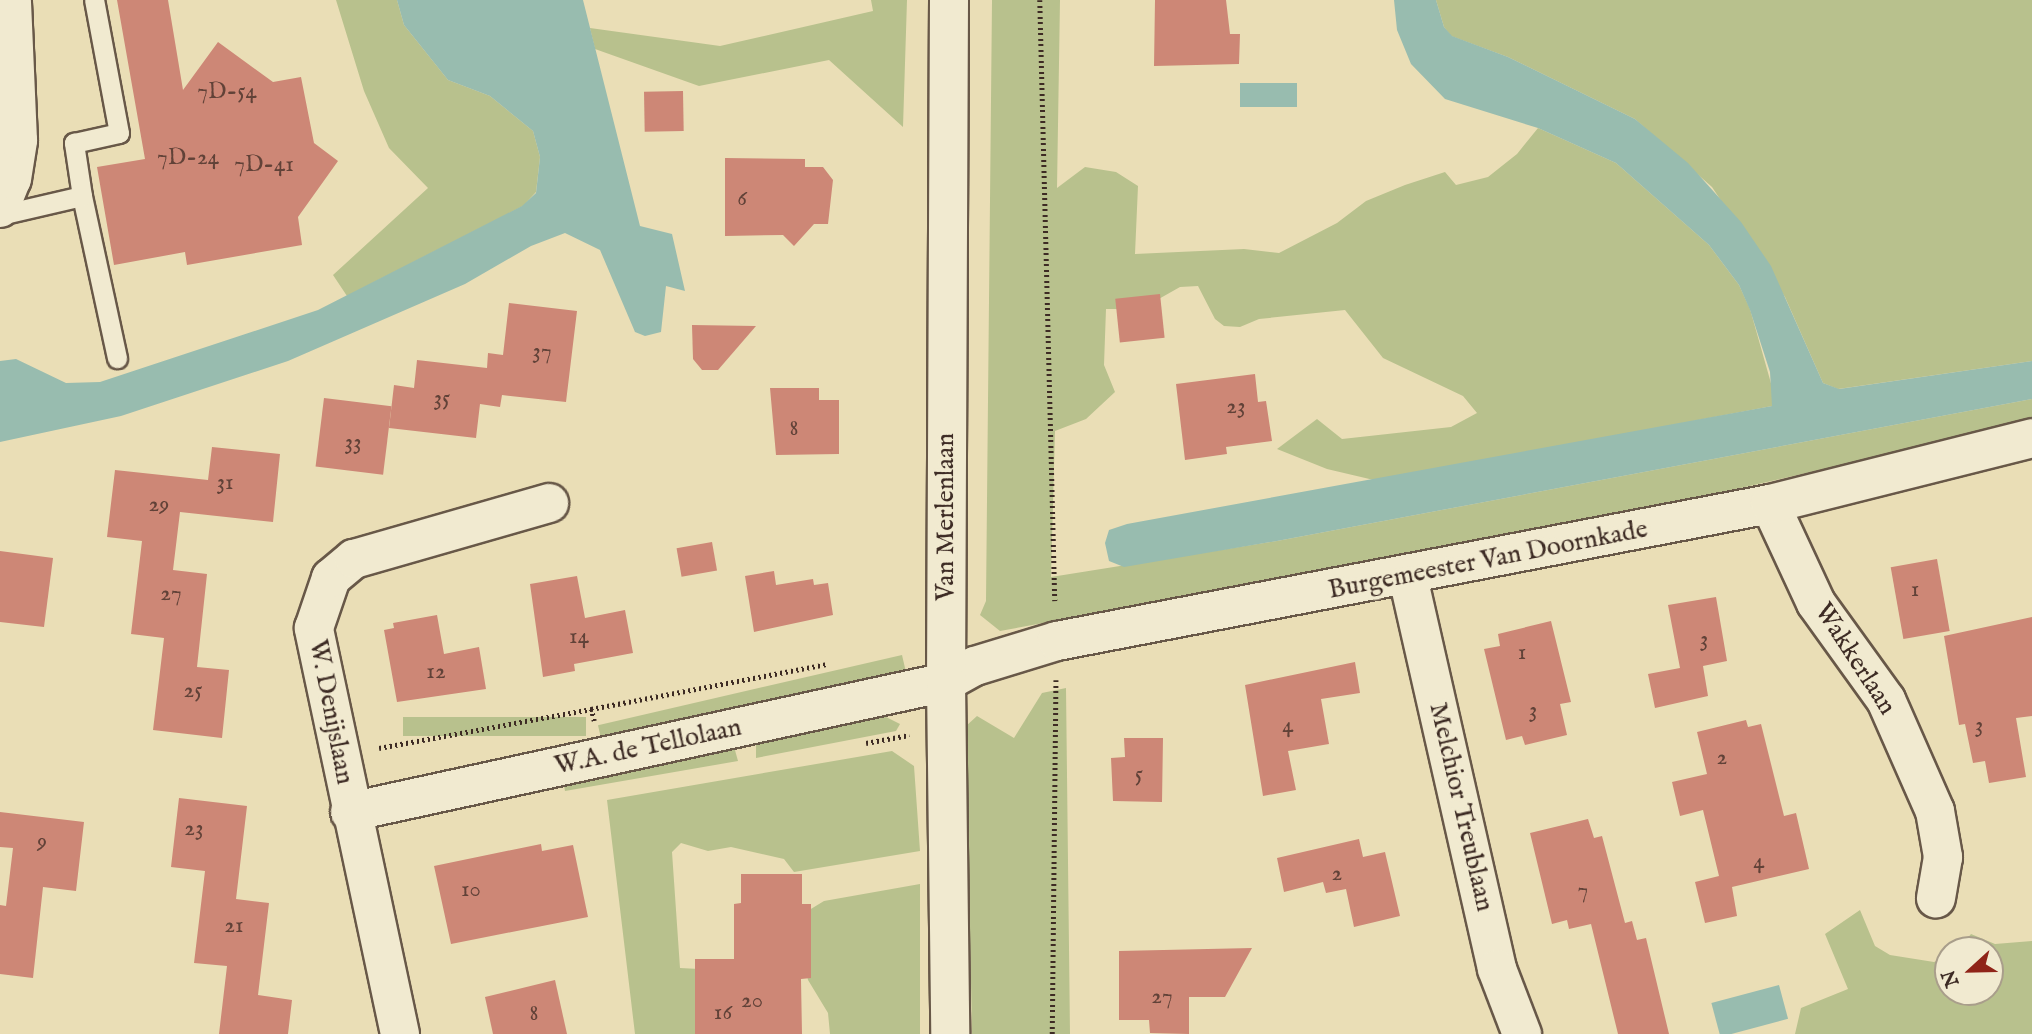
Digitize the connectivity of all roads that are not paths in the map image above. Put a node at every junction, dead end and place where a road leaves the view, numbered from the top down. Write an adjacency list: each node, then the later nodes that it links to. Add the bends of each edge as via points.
1 (12, 0): 5 (street, via 18,140 12,179)
2 (94, 0): 4 (lane, via 119,133 74,143)
3 (949, 0): 12 (street, Van Merlenlaan)
4 (82, 196): 6 (lane); 7 (lane)
5 (0, 208)
6 (0, 215)
7 (117, 358)
8 (2032, 438): 10 (street, Burgemeester Van Doornkade)
9 (549, 503): 13 (street, W. Denijslaan, via 354,559 331,578 314,628)
10 (1770, 504): 11 (street, Burgemeester Van Doornkade); 14 (street, Wakkerlaan, via 1816,603 1886,700 1935,811 1944,857)
11 (1408, 577): 12 (street, Burgemeester Van Doornkade, via 1057,641 975,666); 17 (street, Melchior Treublaan, via 1497,969)
12 (946, 682): 13 (street, W.A. de Tellolaan); 16 (street, Van Merlenlaan)
13 (350, 812): 15 (street, W. Denijslaan, via 400,1018)
14 (1937, 898)
15 (400, 1034)
16 (950, 1034)
17 (1522, 1034)

